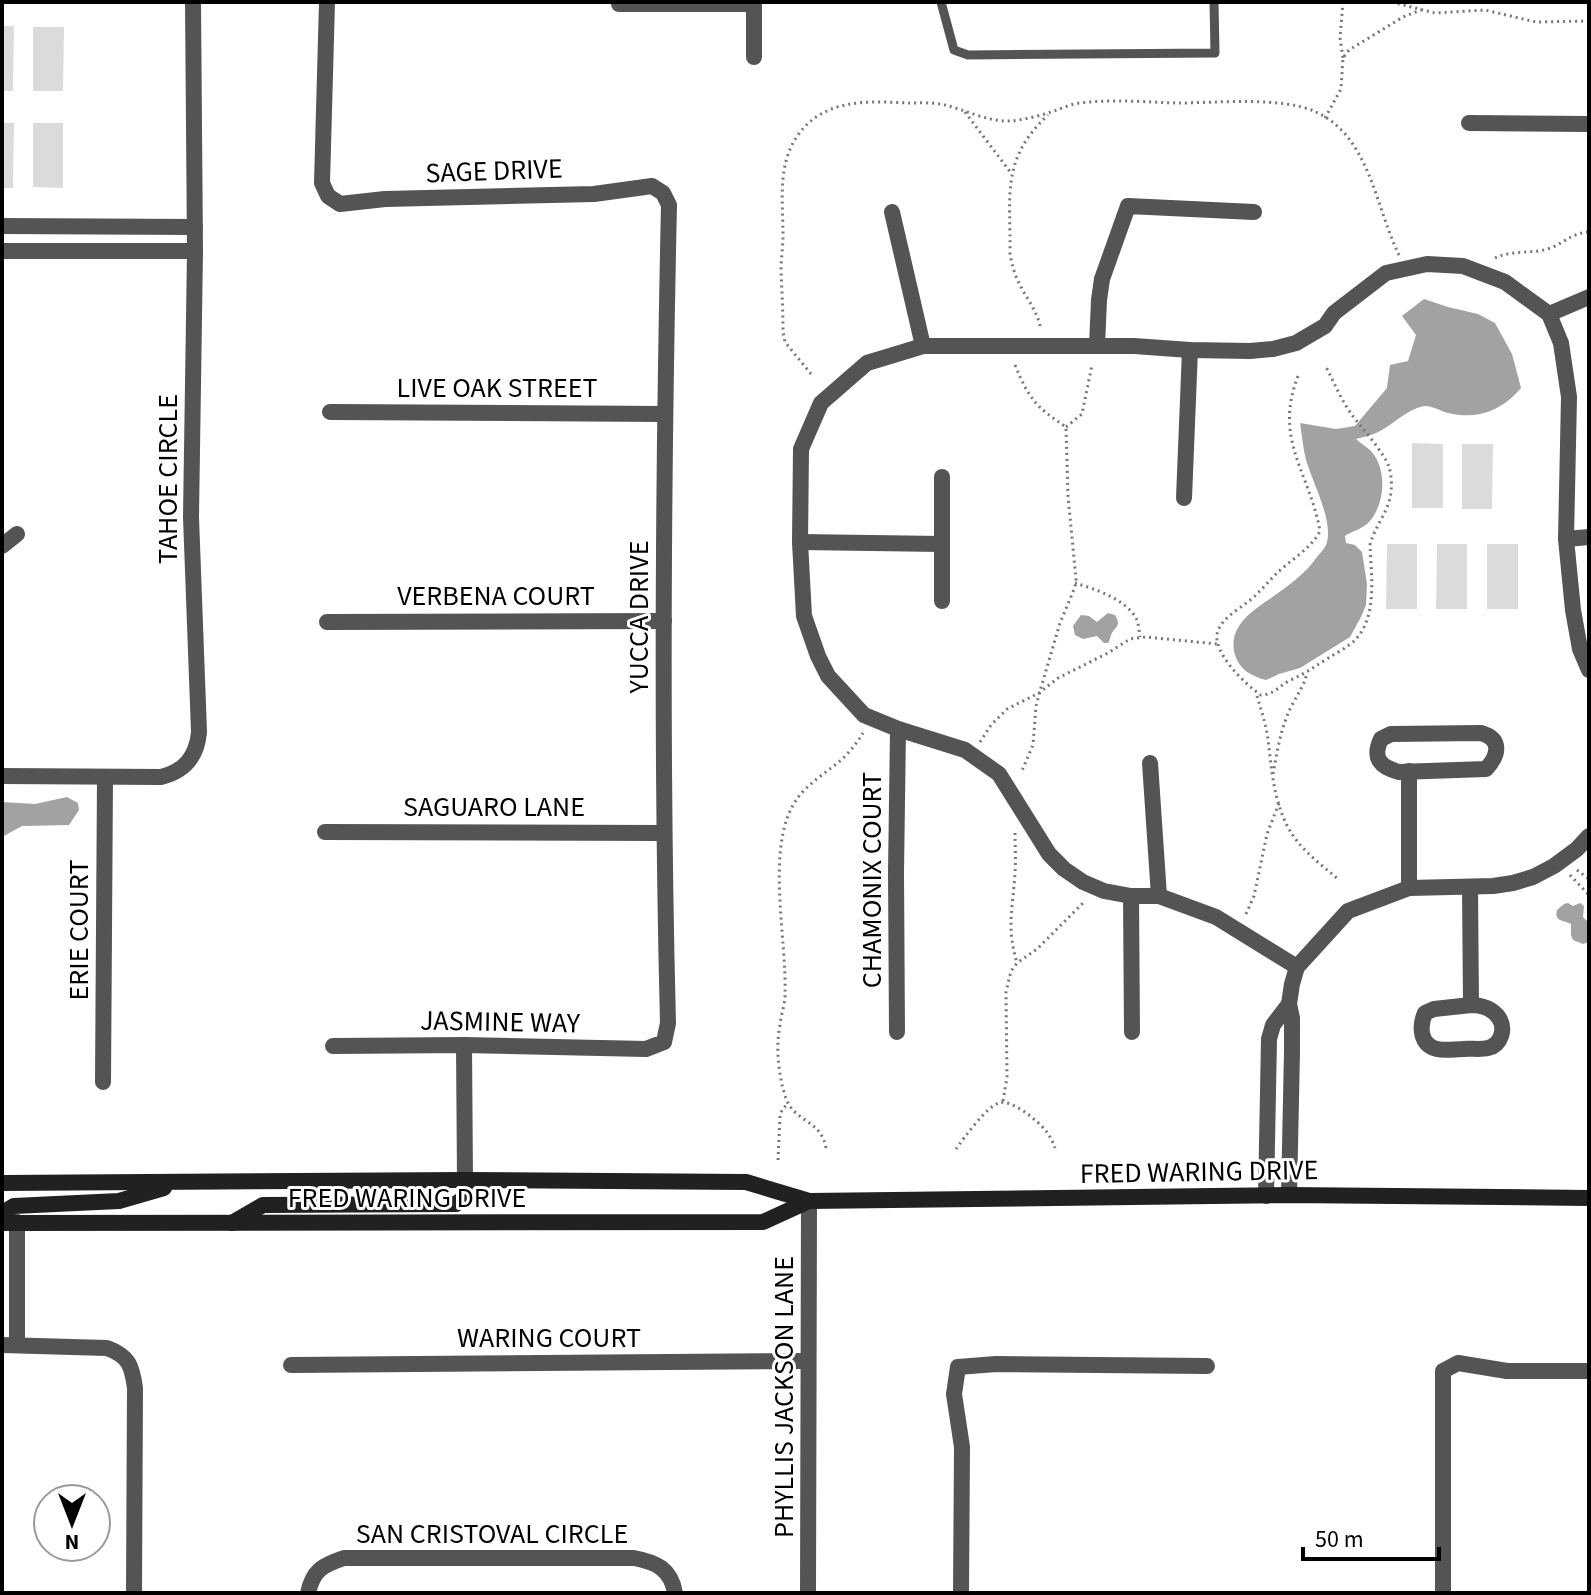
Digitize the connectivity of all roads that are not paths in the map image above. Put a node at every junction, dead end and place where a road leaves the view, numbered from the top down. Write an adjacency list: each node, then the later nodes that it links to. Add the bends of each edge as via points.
1 (193, 2): 14 (street, TAHOE CIRCLE)
2 (327, 2): 10 (street, SAGE DRIVE, via 322,183 340,204 594,194 652,186)
3 (941, 2): 4 (lane, via 954,50 968,55 1215,53)
4 (1214, 2)
5 (754, 3): 6 (street); 7 (street)
6 (619, 4)
7 (754, 57)
8 (1469, 123): 9 (street)
9 (1589, 124)
10 (663, 193): 23 (street, YUCCA DRIVE, via 669,205)
11 (892, 212): 19 (street)
12 (1254, 212): 20 (street, via 1128,206 1102,279)
13 (2, 226): 14 (street)
14 (195, 227): 16 (street, TAHOE CIRCLE)
15 (2, 251): 16 (street)
16 (195, 251): 40 (street, TAHOE CIRCLE, via 191,517 198,745 173,774)
17 (1589, 297): 18 (street)
18 (1549, 314): 21 (street, via 1505,282 1463,266 1427,264 1386,273 1325,326 1296,343 1250,351); 28 (street, via 1561,343 1569,397)
19 (923, 346): 20 (street); 29 (street, via 867,363 821,403 801,449)
20 (1097, 346): 21 (street)
21 (1190, 350): 25 (street)
22 (330, 412): 23 (street, LIVE OAK STREET)
23 (664, 414): 33 (street, YUCCA DRIVE)
24 (942, 477): 30 (street)
25 (1184, 498)
26 (17, 534): 31 (street)
27 (1589, 537): 28 (street)
28 (1566, 539): 35 (street, via 1573,610)
29 (800, 542): 30 (street); 36 (street, via 804,616 828,676 864,715)
30 (942, 544): 32 (street)
31 (2, 546)
32 (942, 601)
33 (664, 621): 34 (street, VERBENA COURT); 42 (street, YUCCA DRIVE)
34 (327, 622)
35 (1589, 670)
36 (898, 729): 46 (street, via 965,750 988,766 999,774 1064,869 1104,891); 51 (street, CHAMONIX COURT)
37 (1150, 763): 47 (street)
38 (1409, 771): 38 (street, via 1386,769 1376,749 1381,739 1391,734 1481,733 1495,741 1494,760 1486,769); 45 (street)
39 (2, 776): 40 (street, TAHOE CIRCLE)
40 (105, 778): 58 (street, ERIE COURT)
41 (325, 832): 42 (street, SAGUARO LANE)
42 (663, 833): 53 (street, YUCCA DRIVE, via 668,1023)
43 (1589, 836): 44 (street, via 1533,877)
44 (1470, 887): 45 (street); 50 (street)
45 (1409, 888): 48 (street, via 1348,911)
46 (1131, 896): 47 (street); 52 (street)
47 (1159, 896): 48 (street, via 1216,917)
48 (1297, 967): 49 (street)
49 (1289, 1004): 56 (street, via 1273,1025); 57 (street)
50 (1471, 1005): 50 (street, via 1425,1013 1422,1037 1438,1049 1489,1048 1497,1043 1502,1033 1499,1017)
51 (897, 1032)
52 (1132, 1032)
53 (664, 1042): 54 (street, JASMINE WAY, via 646,1049)
54 (464, 1045): 55 (street, JASMINE WAY); 59 (street)
55 (333, 1046)
56 (1268, 1070): 57 (street); 63 (street)
57 (1291, 1070): 62 (street)
58 (103, 1082)
59 (465, 1180): 61 (main road, FRED WARING DRIVE); 65 (main road, FRED WARING DRIVE, via 746,1182); 68 (main road, via 464,1198 456,1204 263,1205)
60 (2, 1183): 61 (main road, FRED WARING DRIVE)
61 (181, 1183): 66 (main road, via 119,1201 14,1206)
62 (1289, 1195): 63 (main road, FRED WARING DRIVE); 64 (main road, FRED WARING DRIVE)
63 (1266, 1196): 65 (main road, FRED WARING DRIVE)
64 (1589, 1198)
65 (809, 1201): 68 (main road, FRED WARING DRIVE, via 763,1222); 70 (street, PHYLLIS JACKSON LANE)
66 (2, 1213)
67 (10, 1222): 68 (main road, FRED WARING DRIVE); 69 (street)
68 (230, 1224)
69 (9, 1345): 74 (street, via 107,1348 126,1359 133,1371)
70 (808, 1361): 71 (street, WARING COURT); 77 (street, PHYLLIS JACKSON LANE)
71 (291, 1365)
72 (1207, 1366): 78 (street, via 958,1367 954,1394 962,1447)
73 (1589, 1371): 79 (street, via 1507,1371 1458,1363 1443,1371)
74 (134, 1593)
75 (308, 1593): 76 (street, SAN CRISTOVAL CIRCLE, via 311,1578 344,1558 634,1558 653,1562 668,1573)
76 (675, 1593)
77 (808, 1593)
78 (961, 1593)
79 (1443, 1593)

